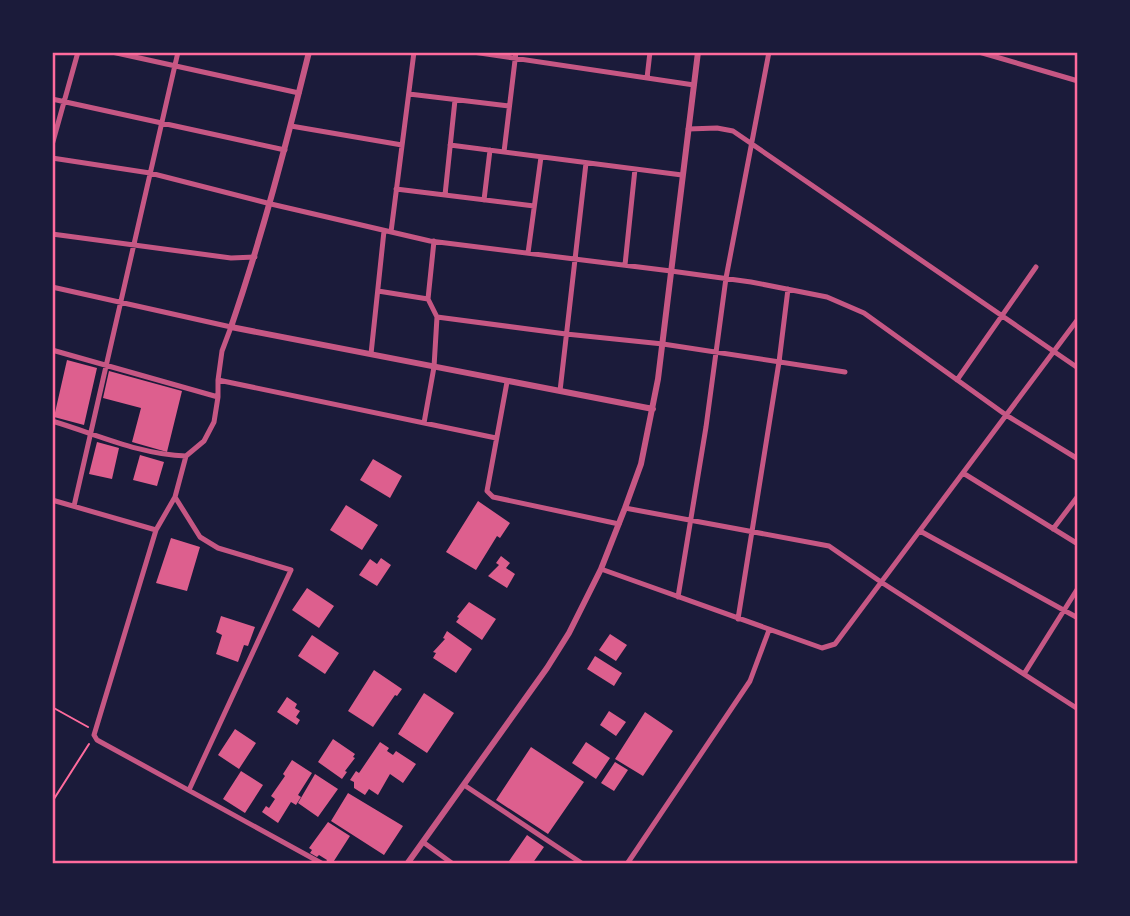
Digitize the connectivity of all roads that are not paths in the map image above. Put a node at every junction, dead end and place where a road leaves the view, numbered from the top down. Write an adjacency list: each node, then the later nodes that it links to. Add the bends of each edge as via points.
1 (78, 52): 20 (street)
2 (111, 52): 12 (street)
3 (178, 52): 12 (street)
4 (309, 52): 16 (street)
5 (414, 52): 17 (street)
6 (473, 52): 11 (street)
7 (650, 52): 13 (street)
8 (698, 52): 15 (street)
9 (769, 52): 28 (street)
10 (979, 52): 14 (street)
11 (516, 56): 13 (street); 21 (street)
12 (174, 66): 16 (street); 22 (street)
13 (647, 78): 15 (street)
14 (1077, 81)
15 (694, 85): 24 (street)
16 (299, 93): 23 (street)
17 (409, 94): 19 (street); 26 (street)
18 (52, 99): 20 (street)
19 (455, 100): 21 (street); 27 (street)
20 (64, 101): 22 (street); 25 (street)
21 (509, 106): 31 (street)
22 (162, 122): 29 (street); 36 (street)
23 (291, 126): 26 (street); 29 (street)
24 (688, 129): 28 (street, via 733,131); 37 (street)
25 (52, 145)
26 (402, 145): 38 (street)
27 (450, 145): 30 (street); 39 (street)
28 (750, 145): 53 (street); 60 (street)
29 (285, 150): 41 (street)
30 (490, 150): 31 (street); 40 (street)
31 (504, 152): 32 (street)
32 (541, 157): 34 (street); 42 (street)
33 (52, 158): 36 (street)
34 (586, 163): 35 (street); 49 (street)
35 (635, 169): 37 (street); 50 (street)
36 (150, 173): 41 (street); 46 (street)
37 (682, 175): 52 (street)
38 (396, 190): 39 (street); 43 (street)
39 (444, 195): 40 (street)
40 (484, 200): 42 (street)
41 (271, 204): 43 (street); 48 (street)
42 (534, 206): 47 (street)
43 (387, 231): 45 (street); 56 (street)
44 (52, 234): 46 (street)
45 (433, 241): 47 (street); 57 (street)
46 (134, 245): 48 (street); 58 (street)
47 (528, 253): 49 (street)
48 (255, 257): 62 (street)
49 (575, 259): 50 (street); 63 (street)
50 (625, 265): 52 (street)
51 (1036, 267): 60 (street)
52 (671, 271): 53 (street); 64 (street)
53 (726, 278): 55 (street); 66 (street)
54 (52, 287): 58 (street)
55 (788, 289): 69 (street); 75 (street, via 827,297 864,313)
56 (378, 291): 57 (street); 68 (street)
57 (428, 299): 59 (street)
58 (121, 302): 62 (street); 70 (street)
59 (437, 317): 63 (street); 71 (street)
60 (1003, 317): 67 (street); 75 (street)
61 (1077, 320): 67 (street)
62 (231, 327): 68 (street); 74 (street)
63 (566, 334): 64 (street); 77 (street)
64 (663, 344): 66 (street); 79 (street)
65 (52, 349): 70 (street)
66 (716, 352): 69 (street); 93 (street)
67 (1053, 352): 72 (street); 80 (street)
68 (371, 354): 71 (street)
69 (779, 362): 73 (street); 98 (street)
70 (107, 365): 78 (street); 83 (street)
71 (434, 367): 76 (street); 82 (street)
72 (1077, 368)
73 (845, 372)
74 (218, 380): 78 (street); 82 (street)
75 (957, 380): 80 (street)
76 (508, 382): 77 (street); 84 (street)
77 (560, 391): 79 (street)
78 (218, 397): 85 (street, via 214,422 204,441)
79 (653, 409): 92 (street)
80 (1006, 415): 86 (street); 87 (street)
81 (52, 421): 83 (street)
82 (424, 423): 84 (street)
83 (91, 433): 85 (street, via 167,456); 91 (street)
84 (496, 438): 94 (street, via 487,482 487,491 494,497)
85 (186, 456): 89 (street)
86 (1077, 458)
87 (963, 473): 95 (street); 97 (street)
88 (1077, 496): 95 (street)
89 (174, 497): 96 (street); 111 (street, via 200,537 218,548 291,570)
90 (52, 499): 91 (street)
91 (74, 506): 96 (street)
92 (625, 508): 93 (street); 94 (street)
93 (690, 520): 98 (street); 103 (street)
94 (619, 524): 100 (street)
95 (1053, 529): 99 (street)
96 (156, 530): 111 (street, via 94,735)
97 (919, 531): 101 (street); 104 (street)
98 (752, 533): 101 (street, via 830,546); 106 (street)
99 (1077, 544)
100 (601, 569): 103 (street); 110 (street, via 547,668)
101 (881, 582): 107 (street, via 835,644 822,648); 108 (street)
102 (1077, 588): 104 (street)
103 (678, 597): 106 (street)
104 (1064, 611): 105 (street); 108 (street)
105 (1077, 618)
106 (738, 619): 107 (street)
107 (769, 630): 117 (street, via 750,681)
108 (1024, 674): 109 (street)
109 (1077, 709)
110 (464, 785): 112 (street); 116 (street)
111 (189, 790): 113 (street)
112 (423, 842): 114 (street); 115 (street)
113 (323, 863)
114 (407, 863)
115 (453, 863)
116 (583, 863)
117 (627, 863)

